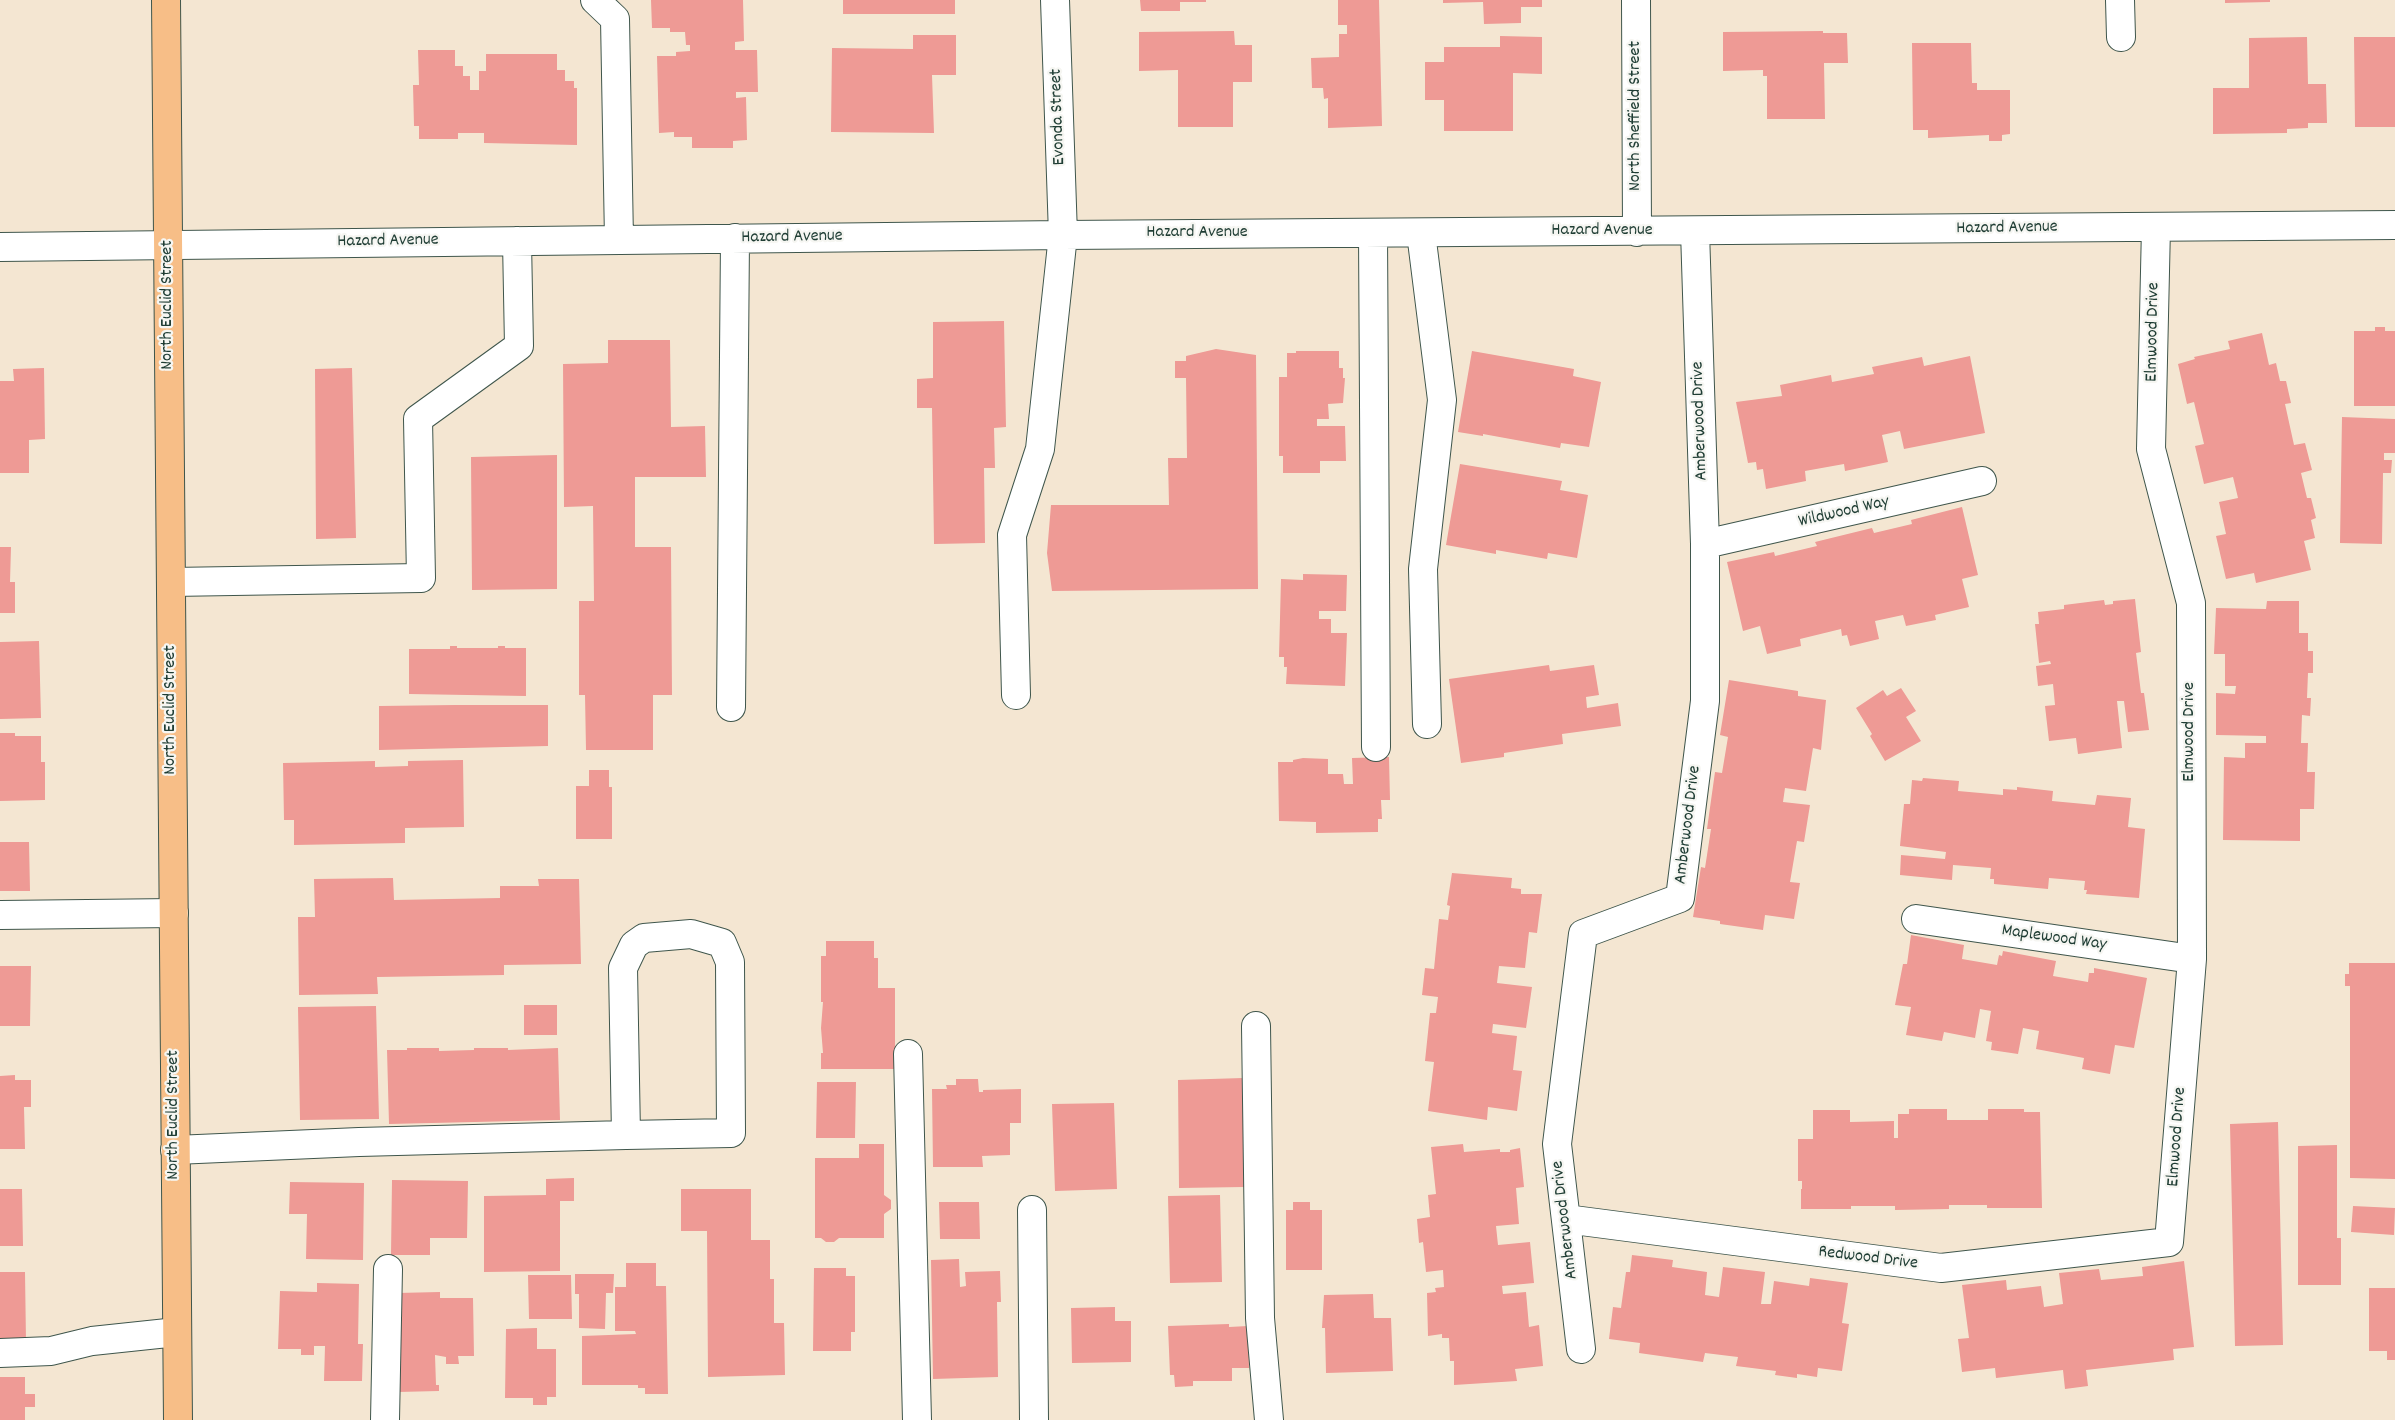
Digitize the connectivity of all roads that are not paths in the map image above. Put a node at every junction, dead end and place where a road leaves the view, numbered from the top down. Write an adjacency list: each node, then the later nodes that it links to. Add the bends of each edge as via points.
1 (166, 0): 17 (main road, North Euclid Street)
2 (595, 0): 15 (street, via 615,20)
3 (1055, 0): 13 (street, Evonda Street)
4 (1636, 0): 10 (street, North Sheffield Street)
5 (2120, 0): 6 (street)
6 (2121, 37)
7 (2395, 225): 8 (street, Hazard Avenue)
8 (2156, 227): 9 (street, Hazard Avenue); 29 (street, Elmwood Drive, via 2151,449 2190,603)
9 (1695, 231): 10 (street, Hazard Avenue); 20 (street, Amberwood Drive)
10 (1637, 232): 12 (street, Hazard Avenue)
11 (1373, 233): 12 (street, Hazard Avenue); 13 (street, Hazard Avenue); 25 (street)
12 (1421, 233): 24 (street, via 1442,400 1423,569)
13 (1063, 235): 14 (street, Hazard Avenue); 22 (street, Evonda Street, via 1040,449 1012,535)
14 (735, 238): 15 (street, Hazard Avenue); 23 (street)
15 (619, 240): 16 (street, Hazard Avenue)
16 (517, 241): 17 (street, Hazard Avenue); 21 (street, via 519,346 418,419 421,578)
17 (168, 244): 18 (street, Hazard Avenue); 21 (main road, North Euclid Street)
18 (0, 247)
19 (1982, 481): 20 (street, Wildwood Way)
20 (1705, 544): 35 (street, Amberwood Drive, via 1704,701 1680,898 1583,934 1557,1144)
21 (171, 582): 26 (main road, North Euclid Street)
22 (1016, 695)
23 (731, 707)
24 (1427, 724)
25 (1376, 747)
26 (174, 913): 27 (street); 33 (main road, North Euclid Street)
27 (0, 915)
28 (1916, 919): 29 (street, Maplewood Way)
29 (2192, 959): 36 (street, Elmwood Drive)
30 (1256, 1026): 45 (street, via 1260,1318)
31 (908, 1054): 43 (street)
32 (626, 1135): 32 (street, via 731,1133 730,962 722,943 691,934 644,938 634,945 623,968); 33 (street)
33 (175, 1150): 38 (main road, North Euclid Street)
34 (1032, 1210): 44 (street)
35 (1566, 1219): 36 (street, Redwood Drive, via 1941,1268); 39 (street, Amberwood Drive)
36 (2170, 1242)
37 (388, 1269): 42 (street)
38 (177, 1332): 40 (street, via 92,1341 51,1351); 41 (main road, North Euclid Street)
39 (1581, 1349)
40 (0, 1353)
41 (178, 1420)
42 (385, 1420)
43 (917, 1420)
44 (1034, 1420)
45 (1268, 1420)

